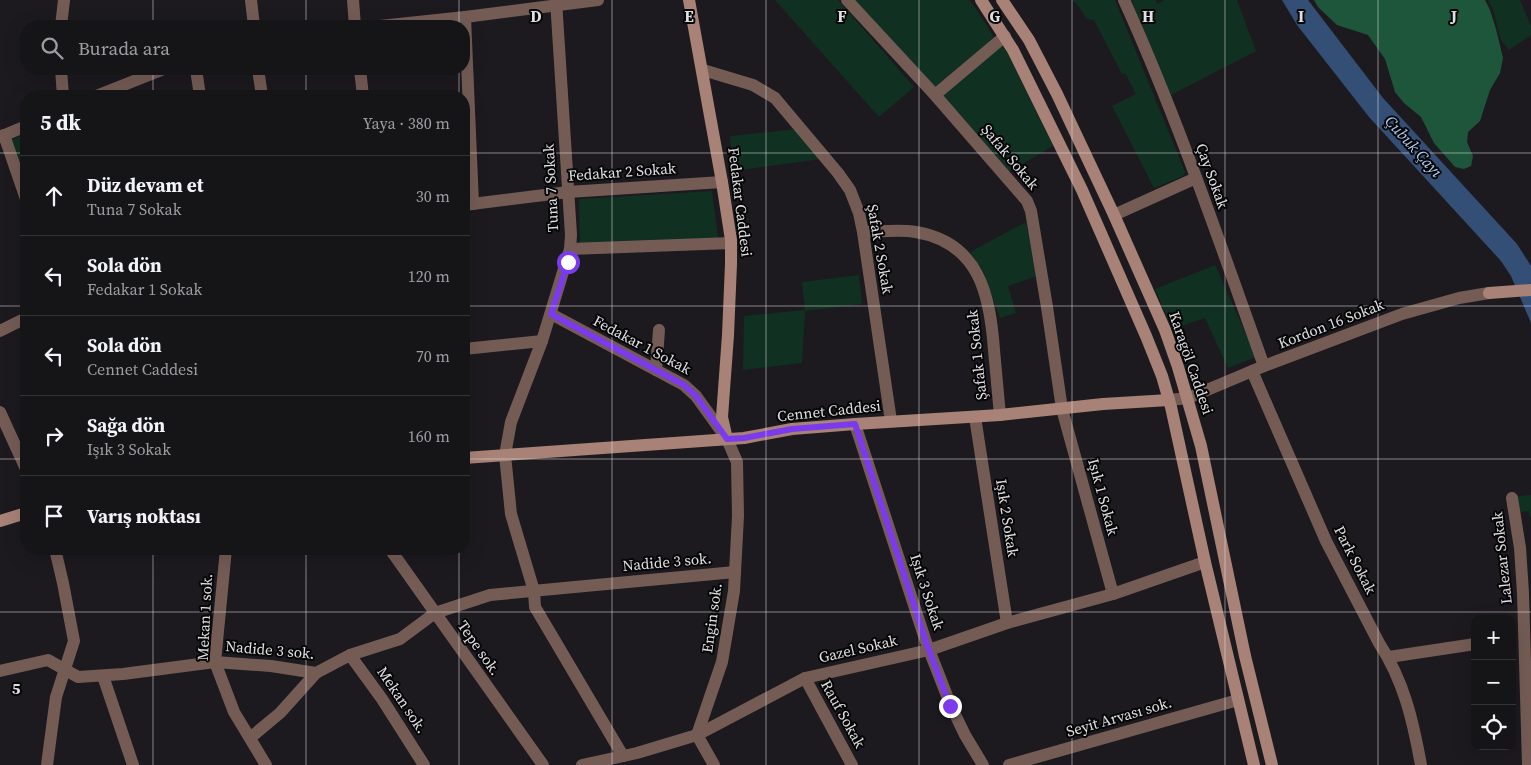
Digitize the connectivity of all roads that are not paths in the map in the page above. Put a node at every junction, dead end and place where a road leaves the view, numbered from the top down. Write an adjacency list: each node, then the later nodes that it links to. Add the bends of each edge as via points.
1 (64, 0): 12 (street)
2 (251, 0): 13 (street)
3 (352, 0): 14 (street)
4 (598, 0): 10 (street)
5 (689, 0): 18 (main road, Fedakar Caddesi)
6 (848, 0): 31 (street, Şafak Sokak)
7 (981, 0): 17 (main road)
8 (1002, 0): 39 (main road, Karagöl Caddesi, via 1029,40)
9 (1124, 0): 34 (street, Çay Sokak)
10 (556, 2): 11 (street); 37 (street, Tuna 7 Sokak)
11 (465, 17): 15 (street); 16 (street)
12 (62, 20)
13 (253, 20)
14 (355, 20)
15 (437, 20)
16 (465, 20)
17 (1005, 36): 31 (street); 54 (main road, via 1096,219 1146,336)
18 (703, 70): 35 (main road, Fedakar Caddesi); 40 (street, Şafak 2 Sokak, via 753,85 775,98 842,178 856,202)
19 (61, 75): 25 (street)
20 (147, 75): 26 (street)
21 (197, 75): 27 (street)
22 (259, 75): 28 (street)
23 (361, 75): 29 (street)
24 (466, 75): 30 (street)
25 (63, 90)
26 (110, 90)
27 (199, 90)
28 (261, 90)
29 (362, 90)
30 (466, 90)
31 (935, 95): 55 (street, Şafak Sokak, via 1027,201)
32 (20, 128): 33 (street)
33 (2, 136): 36 (street)
34 (1196, 178): 39 (street); 51 (street, Çay Sokak)
35 (722, 182): 37 (street, Fedakar 2 Sokak); 41 (main road, Fedakar Caddesi)
36 (20, 183)
37 (568, 192): 38 (street, Fedakar 2 Sokak); 42 (street, Tuna 7 Sokak)
38 (470, 204)
39 (1114, 215): 53 (main road, Karagöl Caddesi, via 1164,330)
40 (863, 232): 57 (street, Şafak 1 Sokak, via 914,231 929,234 959,250 972,264 991,315); 59 (street, Şafak 2 Sokak)
41 (731, 243): 42 (street); 61 (main road, Fedakar Caddesi, via 722,416)
42 (570, 249): 45 (street, Tuna 7 Sokak)
43 (1531, 290): 44 (main road)
44 (1490, 293): 51 (street, Kordon 16 Sokak, via 1402,314)
45 (551, 314): 49 (street, Tuna 7 Sokak); 52 (street, Fedakar 1 Sokak)
46 (20, 321): 48 (street)
47 (659, 330): 52 (street)
48 (0, 331)
49 (542, 341): 50 (street); 62 (street, Tuna 7 Sokak, via 514,413)
50 (470, 348)
51 (1258, 369): 53 (street, Kordon 16 Sokak); 81 (street, Park Sokak, via 1326,541)
52 (656, 370): 61 (street, Fedakar 1 Sokak, via 684,385 696,396)
53 (1188, 398): 54 (street, Kordon 16 Sokak); 103 (main road, Karagöl Caddesi, via 1210,482 1245,656)
54 (1169, 400): 55 (main road, Cennet Caddesi); 71 (main road)
55 (1062, 408): 57 (main road, Cennet Caddesi); 74 (street, Işık 1 Sokak)
56 (0, 412): 63 (street)
57 (1000, 415): 58 (main road, Cennet Caddesi)
58 (975, 417): 59 (main road, Cennet Caddesi); 76 (street, Işık 2 Sokak)
59 (891, 421): 60 (main road, Cennet Caddesi)
60 (855, 424): 61 (main road, Cennet Caddesi); 79 (street, Işık 3 Sokak)
61 (727, 439): 62 (main road, Cennet Caddesi); 72 (street, Engin sok., via 737,462)
62 (505, 455): 64 (main road, Cennet Caddesi); 73 (street, Tuna 7 Sokak, via 511,514)
63 (20, 456)
64 (470, 458)
65 (1512, 498): 77 (street, Lalezar Sokak, via 1520,548)
66 (20, 515): 67 (main road)
67 (0, 522)
68 (56, 555): 83 (street, via 74,641)
69 (225, 555): 82 (street, Mekan 1 sok.)
70 (394, 555): 75 (street, Tepe sok.)
71 (1205, 562): 74 (street, Gazel Sokak); 88 (main road)
72 (735, 572): 73 (street, Nadide 3 sok.); 89 (street, Engin sok., via 722,662)
73 (534, 590): 75 (street, Nadide 3 sok., via 490,595); 91 (street, Tuna 7 Sokak, via 535,607)
74 (1113, 594): 76 (street, Gazel Sokak)
75 (435, 613): 80 (street, Nadide 3 sok., via 400,639); 96 (street, Tepe sok.)
76 (1007, 623): 79 (street, Gazel Sokak)
77 (1518, 640): 105 (street, Lalezar Sokak)
78 (1471, 645): 81 (street)
79 (929, 650): 87 (street, Gazel Sokak); 100 (street, Işık 3 Sokak, via 950,706)
80 (350, 655): 85 (street, Nadide 3 sok.); 95 (street, Mekan sok., via 382,698)
81 (1389, 657): 104 (street, Park Sokak, via 1411,714)
82 (216, 662): 85 (street, Nadide 3 sok.); 86 (street, Nadide 3 sok.); 90 (street, Mekan 1 sok., via 234,712)
83 (66, 670): 84 (street, Nadide 3 sok., via 48,660); 86 (street, Nadide 3 sok., via 78,677); 92 (street, via 56,697)
84 (0, 671)
85 (316, 673): 90 (street, via 280,713)
86 (103, 676): 93 (street)
87 (805, 678): 89 (street, Gazel Sokak); 99 (street, Rauf Sokak)
88 (1238, 700): 101 (street, Seyit Arvası sok.); 102 (main road)
89 (697, 735): 91 (street, Gazel Sokak); 98 (street)
90 (250, 738): 94 (street, Mekan 1 sok.)
91 (622, 756): 97 (street, Gazel Sokak)
92 (47, 765)
93 (133, 765)
94 (266, 765)
95 (424, 765)
96 (543, 765)
97 (582, 765)
98 (714, 765)
99 (852, 765)
100 (983, 765)
101 (1009, 765)
102 (1254, 765)
103 (1272, 765)
104 (1421, 765)
105 (1528, 765)

